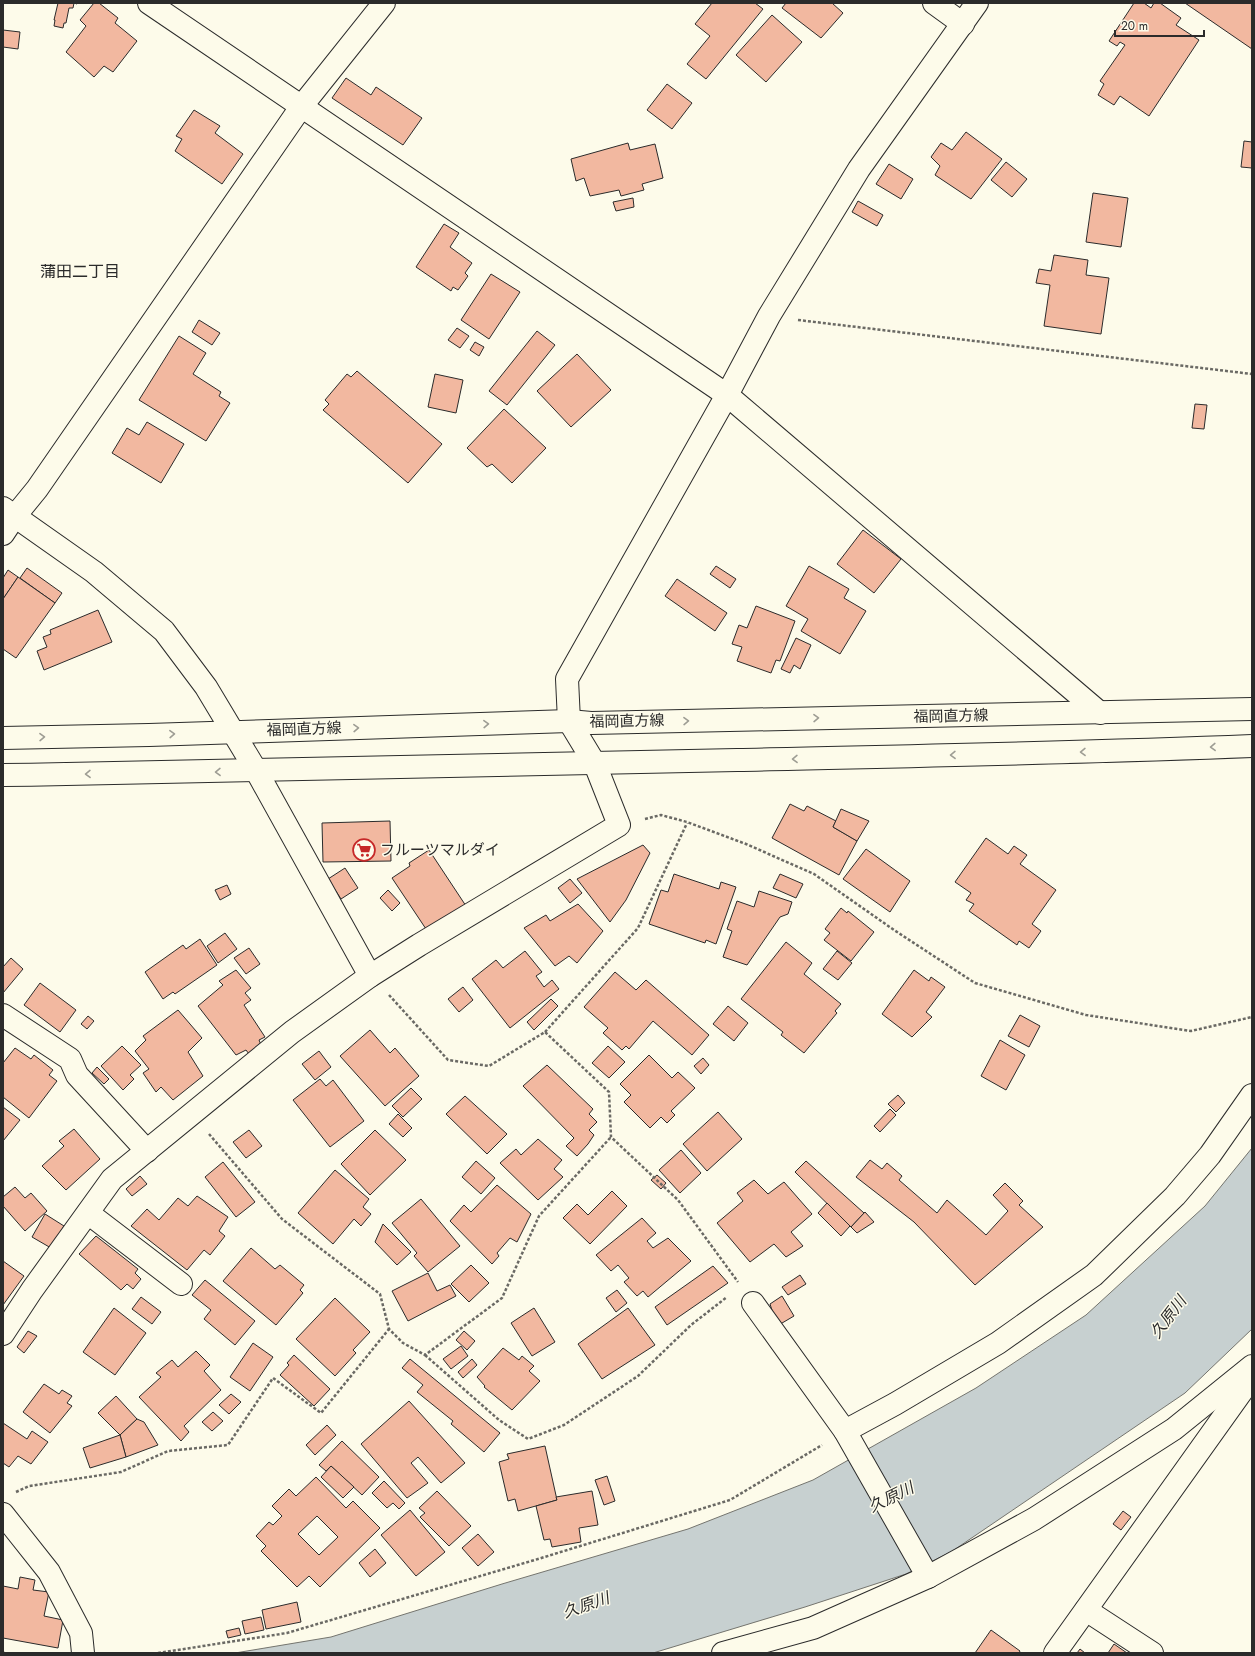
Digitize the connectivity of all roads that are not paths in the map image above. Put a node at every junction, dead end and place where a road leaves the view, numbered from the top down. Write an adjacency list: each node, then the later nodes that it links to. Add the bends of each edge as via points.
1 (149, 3): 6 (street)
2 (384, 3): 6 (street)
3 (934, 3): 5 (street)
4 (977, 3): 5 (street)
5 (963, 24): 7 (street, via 859,168 769,316)
6 (301, 107): 7 (street); 8 (street, via 37,489)
7 (727, 395): 11 (street); 12 (street, via 567,679)
8 (9, 512): 9 (street); 13 (street, via 94,572 164,632 206,687)
9 (3, 534)
10 (1252, 710): 11 (street, 福岡直方線)
11 (1100, 713): 12 (street, 福岡直方線, one-way to 11)
12 (569, 721): 13 (street, 福岡直方線, one-way to 12); 16 (street)
13 (233, 732): 14 (street, 福岡直方線, one-way to 13); 17 (street)
14 (3, 738)
15 (1252, 746): 16 (street, one-way to 16)
16 (595, 764): 17 (street); 19 (street, via 619,825)
17 (257, 772): 18 (street, one-way to 18); 19 (street)
18 (3, 775)
19 (370, 976): 22 (street, via 292,1032)
20 (3, 1015): 22 (street, via 70,1059 76,1075)
21 (1252, 1095): 29 (street, via 1210,1155 1175,1196 1094,1275 998,1343)
22 (147, 1151): 23 (street, via 112,1179)
23 (88, 1213): 24 (street); 26 (street)
24 (181, 1284)
25 (747, 1294): 29 (street)
26 (3, 1334)
27 (1252, 1366): 31 (street, via 1174,1429 1034,1519)
28 (1252, 1378): 32 (street)
29 (845, 1431): 31 (street)
30 (6, 1505): 33 (street, via 49,1572 81,1633)
31 (928, 1577): 34 (street, via 813,1628)
32 (1086, 1610): 35 (street); 36 (street)
33 (83, 1653)
34 (724, 1653)
35 (1055, 1653)
36 (1152, 1653)

